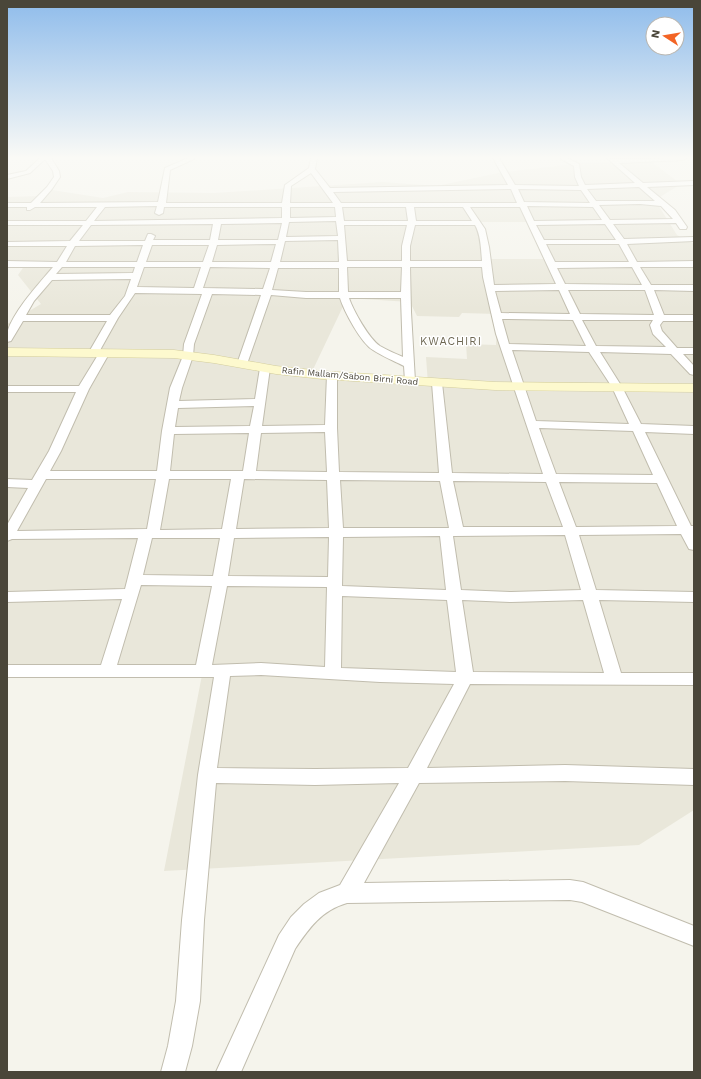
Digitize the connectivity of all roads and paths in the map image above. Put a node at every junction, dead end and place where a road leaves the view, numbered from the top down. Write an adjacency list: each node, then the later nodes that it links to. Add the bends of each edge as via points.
1 (30, 208): 21 (street)
2 (99, 208): 17 (street)
3 (160, 208): 18 (street)
4 (286, 208): 11 (street)
5 (339, 208): 12 (street)
6 (410, 208): 14 (street)
7 (467, 208): 19 (street)
8 (523, 208): 20 (street)
9 (598, 208): 15 (street)
10 (668, 208): 16 (street)
11 (286, 220): 12 (street); 13 (street); 23 (street)
12 (340, 221): 14 (street); 22 (street)
13 (217, 222): 18 (street); 25 (street)
14 (412, 222): 19 (street); 35 (street, via 406,246)
15 (608, 222): 16 (street); 20 (street); 27 (street)
16 (680, 222): 24 (street, via 686,237)
17 (87, 223): 18 (street); 21 (street); 28 (street)
18 (155, 223): 29 (street)
19 (476, 223): 36 (street, via 485,247)
20 (531, 223): 26 (street)
21 (11, 225)
22 (342, 238): 23 (street); 34 (street)
23 (282, 240): 25 (street); 41 (street)
24 (692, 241): 27 (street)
25 (214, 242): 29 (street); 40 (street)
26 (541, 242): 27 (street); 37 (street)
27 (622, 242): 31 (street)
28 (73, 243): 29 (street); 30 (street); 33 (street)
29 (148, 243): 39 (street)
30 (7, 244)
31 (634, 263): 37 (street); 38 (street); 45 (street)
32 (7, 264): 33 (street)
33 (60, 264): 39 (street); 43 (street)
34 (343, 264): 35 (street); 41 (street); 52 (street)
35 (407, 264): 36 (street); 53 (street)
36 (486, 264): 46 (street)
37 (552, 264): 44 (street)
38 (694, 264)
39 (140, 265): 40 (street); 42 (street)
40 (207, 265): 41 (street); 49 (street)
41 (275, 265): 51 (street)
42 (136, 276): 43 (street); 48 (street)
43 (50, 277): 56 (street, via 30,300)
44 (562, 287): 45 (street); 46 (street); 58 (street)
45 (647, 287): 47 (street); 55 (street)
46 (490, 288): 54 (street)
47 (694, 288)
48 (131, 290): 49 (street); 57 (street)
49 (198, 291): 50 (street)
50 (208, 292): 51 (street); 67 (street, via 189,344)
51 (267, 292): 52 (street); 68 (street)
52 (344, 295): 53 (street); 69 (street, via 347,306 370,343)
53 (407, 295): 69 (street)
54 (497, 316): 58 (street); 61 (street)
55 (660, 317): 58 (street); 59 (street); 63 (street, via 655,325 657,332)
56 (19, 318): 57 (street); 60 (street)
57 (114, 318): 66 (street)
58 (577, 318): 62 (street)
59 (694, 318)
60 (7, 339)
61 (506, 347): 62 (street); 75 (street)
62 (591, 348): 63 (street); 76 (street)
63 (676, 351): 64 (street); 71 (street)
64 (694, 351)
65 (7, 352): 66 (street, Rafin Mallam/Sabon Birni Road)
66 (100, 352): 67 (street, Rafin Mallam/Sabon Birni Road); 79 (street)
67 (188, 356): 68 (street, Rafin Mallam/Sabon Birni Road); 81 (street, via 176,388)
68 (242, 364): 70 (street, Rafin Mallam/Sabon Birni Road)
69 (409, 364): 73 (street)
70 (265, 368): 72 (street, Rafin Mallam/Sabon Birni Road); 80 (street)
71 (694, 372)
72 (332, 375): 73 (street, Rafin Mallam/Sabon Birni Road); 83 (street)
73 (410, 381): 74 (street, Rafin Mallam/Sabon Birni Road)
74 (437, 383): 75 (street, Rafin Mallam/Sabon Birni Road); 91 (street)
75 (520, 387): 76 (street, Rafin Mallam/Sabon Birni Road); 82 (street)
76 (617, 387): 77 (street, Rafin Mallam/Sabon Birni Road); 84 (street)
77 (694, 388)
78 (7, 389): 79 (street)
79 (83, 389): 94 (street)
80 (260, 402): 81 (street); 85 (street)
81 (174, 405): 87 (street)
82 (532, 424): 84 (street); 92 (street)
83 (332, 428): 85 (street); 90 (street)
84 (636, 428): 86 (street); 93 (street)
85 (256, 429): 87 (street); 89 (street)
86 (694, 430)
87 (168, 431): 88 (street)
88 (163, 474): 89 (street); 94 (street); 101 (street)
89 (243, 475): 90 (street); 98 (street)
90 (334, 475): 91 (street); 99 (street)
91 (446, 477): 92 (street); 100 (street)
92 (552, 478): 93 (street); 97 (street)
93 (660, 479): 96 (street)
94 (39, 480): 95 (street); 102 (street)
95 (7, 482)
96 (690, 530): 97 (street); 103 (street)
97 (571, 531): 100 (street); 108 (street)
98 (227, 532): 99 (street); 101 (street); 104 (street)
99 (336, 532): 100 (street); 105 (street)
100 (452, 532): 107 (street)
101 (150, 533): 102 (street); 106 (street)
102 (8, 536)
103 (694, 546)
104 (220, 581): 105 (street); 106 (street); 111 (street)
105 (334, 586): 107 (street); 114 (street)
106 (133, 587): 109 (street); 113 (street)
107 (453, 595): 108 (street); 115 (street)
108 (590, 596): 110 (street); 116 (street)
109 (7, 597)
110 (694, 597)
111 (213, 670): 113 (street); 114 (street, via 262,669); 118 (street)
112 (7, 671): 113 (street)
113 (107, 671)
114 (333, 673): 115 (street)
115 (464, 678): 116 (street); 119 (street)
116 (614, 679): 117 (street)
117 (694, 679)
118 (207, 775): 119 (street); 123 (street, via 188,1001)
119 (414, 775): 120 (street, via 565,773); 121 (street)
120 (694, 777)
121 (347, 893): 122 (street, via 570,890 583,892); 124 (street, via 330,897 318,904 295,930 278,961)
122 (694, 936)
123 (173, 1072)
124 (228, 1072)

